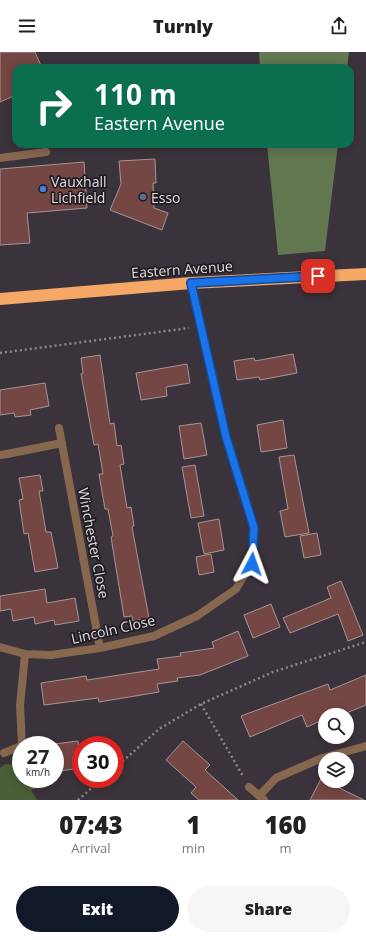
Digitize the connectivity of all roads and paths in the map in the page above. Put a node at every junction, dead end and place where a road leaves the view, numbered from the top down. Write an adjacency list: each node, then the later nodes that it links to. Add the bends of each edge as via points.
1 (46, 152): 2 (street)
2 (0, 158)
3 (366, 274): 4 (highway, Eastern Avenue)
4 (191, 283): 5 (highway, Eastern Avenue); 6 (street, Lincoln Close)
5 (0, 299)
6 (199, 327): 7 (path); 13 (street, Lincoln Close, via 226,437 254,528 252,564 236,589 197,616 154,636)
7 (0, 352)
8 (59, 428): 9 (street, Winchester Close)
9 (62, 443): 10 (street); 13 (street, Winchester Close)
10 (3, 455)
11 (366, 642): 15 (path, via 273,672)
12 (0, 646): 14 (street, Lincoln Close)
13 (100, 648): 14 (street, Lincoln Close, via 51,655)
14 (24, 654): 16 (street)
15 (201, 704): 20 (path, via 159,729); 21 (path)
16 (21, 736)
17 (366, 746): 23 (street, via 322,758 276,778)
18 (12, 749): 19 (street)
19 (4, 753)
20 (124, 760)
21 (249, 787): 23 (street)
22 (92, 788): 24 (path)
23 (261, 798)
24 (78, 800)

